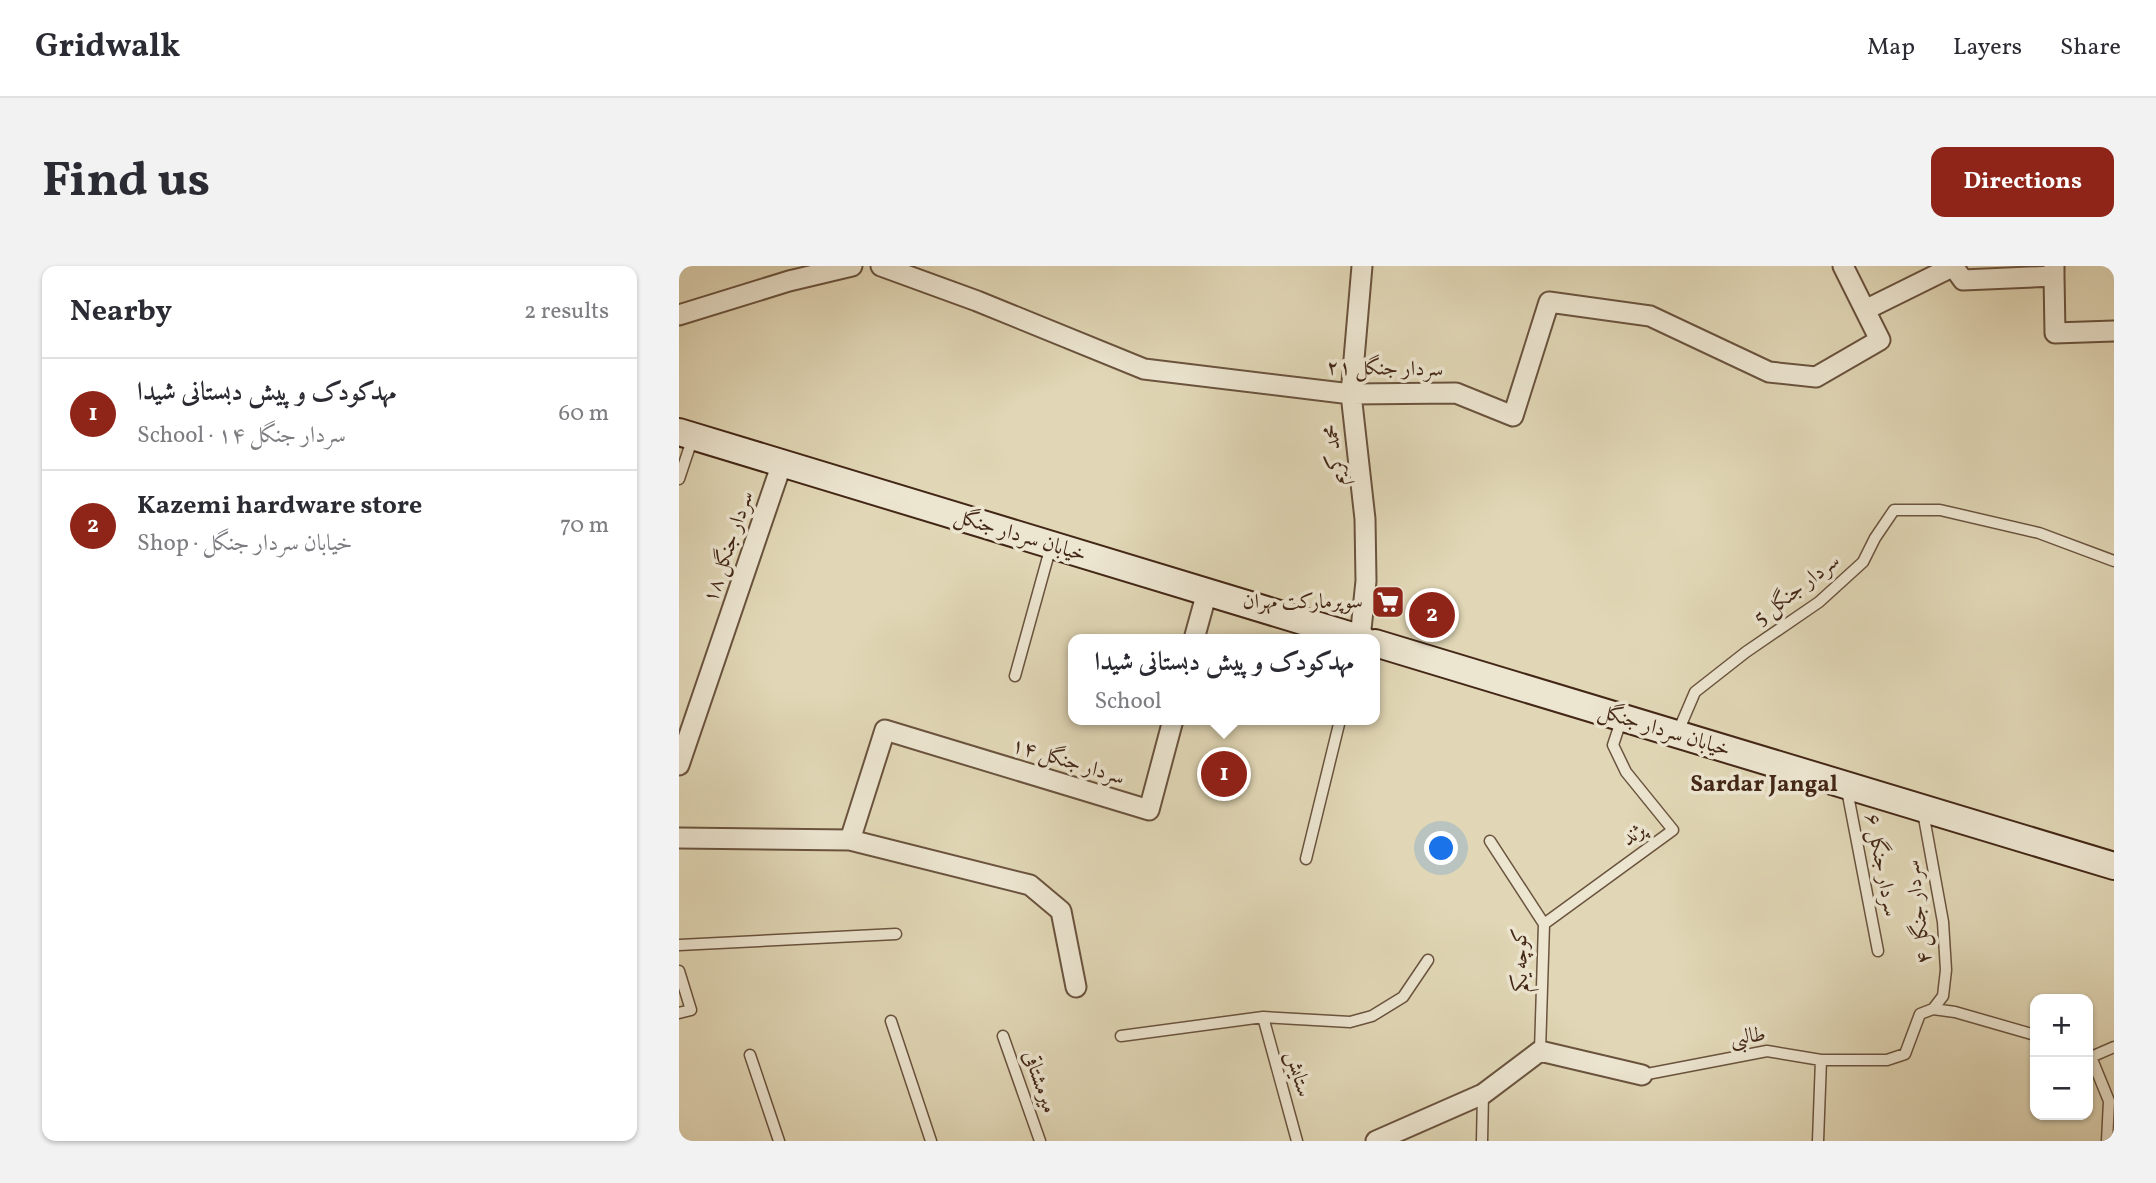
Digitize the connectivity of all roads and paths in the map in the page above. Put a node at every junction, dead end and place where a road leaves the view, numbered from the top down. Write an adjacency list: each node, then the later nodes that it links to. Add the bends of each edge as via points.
1 (852, 266): 8 (street)
2 (881, 266): 10 (street, سردار جنگل ۲۱, via 1144,369)
3 (1362, 266): 10 (street, محمد کریم)
4 (1843, 266): 7 (street)
5 (1953, 266): 6 (street, via 1963,280); 7 (street)
6 (2054, 271): 9 (street, via 2055,333)
7 (1865, 310): 10 (street, سردار جنگل ۲۱, via 1880,340 1816,377 1769,372 1650,316 1549,302 1513,416 1456,393)
8 (679, 315)
9 (2114, 331)
10 (1350, 394): 19 (street, محمد کریم, via 1365,519)
11 (686, 434): 12 (main road, خیابان سردار جنگل); 13 (lane)
12 (782, 463): 14 (main road, خیابان سردار جنگل); 25 (street, سردار جنگل ۱۸)
13 (679, 479)
14 (1051, 545): 16 (main road, خیابان سردار جنگل); 21 (lane)
15 (2114, 561): 26 (lane, سردار جنگل 5, via 2039,533 1940,510 1894,510 1863,562 1837,586 1695,692)
16 (1207, 592): 17 (street); 18 (main road, خیابان سردار جنگل)
17 (1195, 634)
18 (1345, 634)
19 (1361, 634)
20 (1380, 645): 22 (main road, خیابان سردار جنگل)
21 (1015, 676)
22 (1622, 718): 26 (main road, خیابان سردار جنگل); 35 (lane, پژند, via 1613,744 1626,772 1673,830)
23 (1172, 725): 31 (street, سردار جنگل ۱۴, via 1149,810 885,730)
24 (1339, 725): 33 (lane)
25 (685, 728): 27 (street, سردار جنگل ۱۸)
26 (1677, 735): 28 (main road, خیابان سردار جنگل)
27 (679, 765)
28 (1846, 786): 29 (main road, خیابان سردار جنگل); 38 (lane, سردار جنگل ۶)
29 (1922, 808): 34 (main road, خیابان سردار جنگل); 42 (lane, سردار جنگل ۴, via 1943,922 1946,970 1943,996)
30 (679, 838): 31 (street)
31 (850, 840): 41 (street, via 1030,885 1061,911)
32 (1490, 841): 35 (lane, کوچه یکم)
33 (1306, 859)
34 (2114, 866)
35 (1544, 924): 50 (lane, کوچه یکم)
36 (895, 934): 37 (lane)
37 (679, 945)
38 (1878, 951)
39 (1428, 960): 44 (lane, via 1403,997 1372,1016 1350,1022)
40 (679, 971): 43 (lane, via 691,1010)
41 (1076, 986)
42 (1933, 1009): 46 (lane); 54 (lane, سردار جنگل ۴, via 1920,1014 1905,1055 1887,1060)
43 (679, 1013)
44 (1263, 1017): 48 (lane); 60 (lane, ستایش)
45 (891, 1021): 58 (lane)
46 (2030, 1033)
47 (1003, 1036): 59 (lane, میرمشتاقی)
48 (1121, 1036)
49 (2114, 1047): 52 (lane)
50 (1540, 1051): 55 (street); 56 (street)
51 (750, 1055): 57 (lane)
52 (2093, 1055)
53 (2089, 1057): 64 (lane, via 2109,1101)
54 (1821, 1060): 55 (lane, طالبی, via 1767,1052); 63 (lane)
55 (1642, 1074)
56 (1483, 1094): 61 (street); 62 (lane)
57 (779, 1141)
58 (931, 1141)
59 (1040, 1141)
60 (1297, 1141)
61 (1376, 1141)
62 (1482, 1141)
63 (1818, 1141)
64 (2107, 1141)

